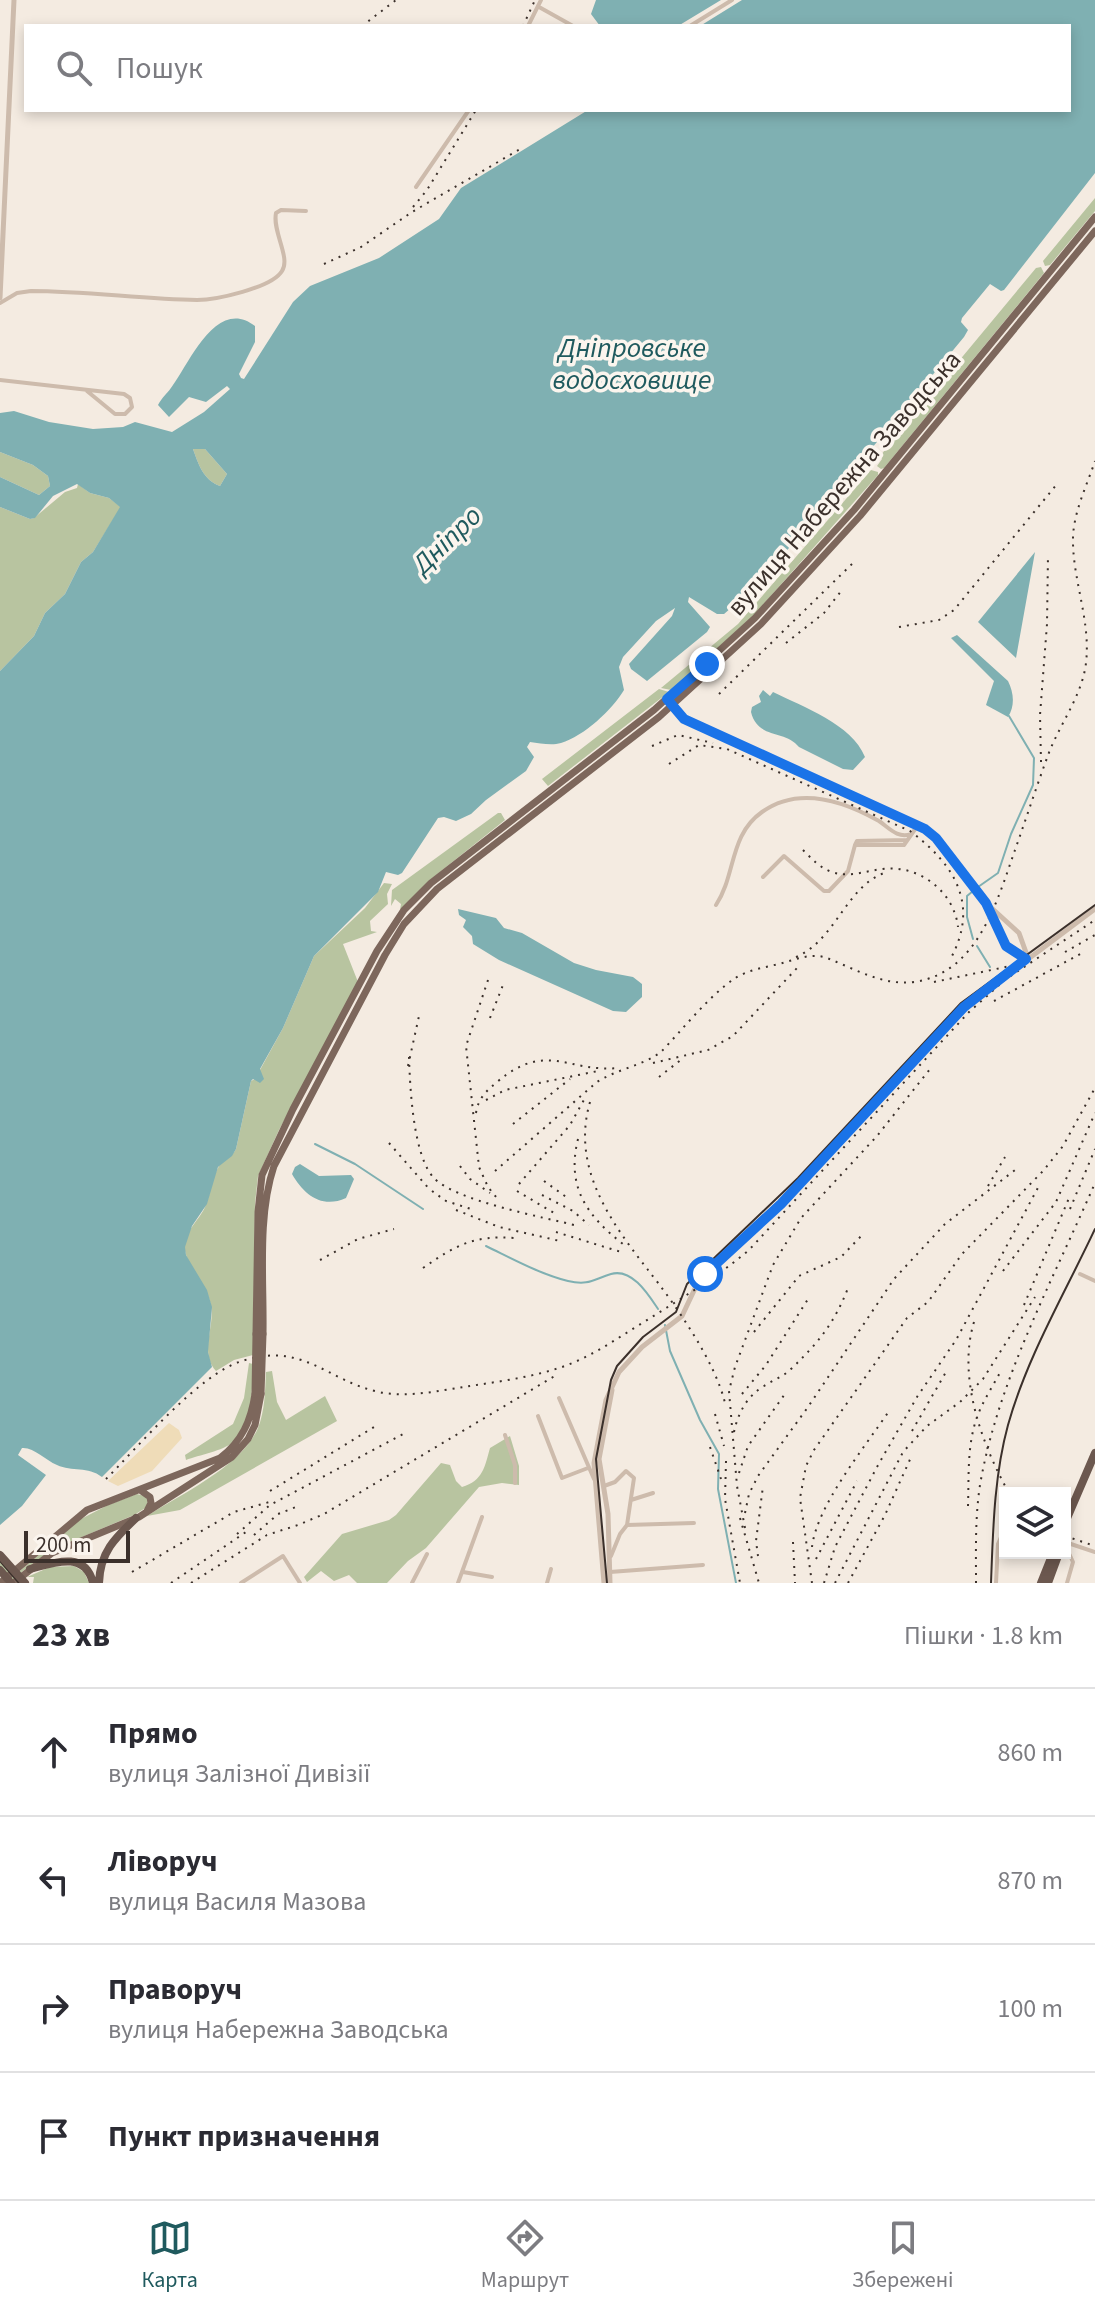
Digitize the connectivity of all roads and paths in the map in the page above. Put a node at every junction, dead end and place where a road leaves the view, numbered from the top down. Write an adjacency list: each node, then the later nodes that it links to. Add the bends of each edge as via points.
1 (14, 0): 13 (street)
2 (541, 0): 4 (street)
3 (732, 0): 7 (street)
4 (539, 7): 5 (street); 6 (street)
5 (529, 24)
6 (569, 24)
7 (693, 24)
8 (468, 112): 9 (street)
9 (416, 187)
10 (306, 211): 13 (street, via 276,213 285,265 274,280 213,299 31,291)
11 (1095, 217): 16 (main road, вулиця Набережна Заводська, via 808,561)
12 (1095, 231): 16 (main road, вулиця Набережна Заводська, via 842,536 745,640)
13 (0, 300)
14 (0, 380): 15 (street)
15 (87, 391): 15 (street, via 124,394 131,401 130,410 115,414)
16 (670, 703): 17 (street, via 686,720); 27 (main road, вулиця Набережна Заводська, bridge, via 446,881 399,932 274,1166 265,1213)
17 (918, 825): 18 (street); 20 (street, via 936,838)
18 (911, 834): 19 (street, via 904,845 855,845 848,871 829,891 784,856); 21 (street, via 900,836 877,820 820,798 787,798 746,826)
19 (763, 877)
20 (986, 903): 23 (street, via 1019,933); 23 (street, via 1006,946)
21 (716, 905)
22 (1095, 909): 23 (street)
23 (1027, 958): 26 (street, via 964,1007 781,1204 705,1274 685,1313)
24 (1080, 1274): 25 (street)
25 (1095, 1281)
26 (616, 1376): 33 (street, via 598,1436); 35 (street, via 599,1452)
27 (258, 1394): 36 (main road, вулиця Набережна Заводська, via 248,1424 227,1453); 39 (main road, вулиця Набережна Заводська, via 255,1425 239,1451)
28 (559, 1398): 32 (street)
29 (538, 1416): 32 (street, via 562,1478)
30 (505, 1435): 34 (street)
31 (1095, 1453): 40 (highway)
32 (588, 1468): 33 (street)
33 (595, 1481): 58 (street)
34 (515, 1483)
35 (602, 1487): 38 (street, via 626,1471 634,1478); 50 (street)
36 (137, 1490): 39 (main road, via 150,1497); 62 (main road, вулиця Набережна Заводська, via 80,1515)
37 (653, 1493): 38 (street)
38 (631, 1500): 44 (street)
39 (145, 1512): 42 (main road, вулиця Набережна Заводська)
40 (1071, 1512)
41 (482, 1517): 59 (street)
42 (136, 1518): 55 (main road, вулиця Набережна Заводська, via 58,1550); 65 (highway, via 108,1547)
43 (694, 1523): 44 (street)
44 (627, 1525): 50 (street)
45 (1071, 1546): 46 (street)
46 (1095, 1552)
47 (427, 1554): 68 (street)
48 (999, 1554): 72 (street)
49 (0, 1555): 64 (highway, bridge)
50 (611, 1556): 58 (street)
51 (1071, 1558): 75 (street)
52 (1053, 1559): 73 (highway)
53 (1054, 1559): 74 (highway)
54 (703, 1565): 58 (street)
55 (30, 1569): 63 (main road, вулиця Набережна Заводська); 65 (highway, via 71,1561 88,1570)
56 (551, 1569): 70 (street)
57 (0, 1570): 63 (highway, bridge)
58 (607, 1571): 71 (street)
59 (463, 1572): 60 (street); 69 (street)
60 (492, 1577)
61 (253, 1580): 66 (street); 67 (street, via 283,1556)
62 (0, 1583)
63 (13, 1583)
64 (25, 1583)
65 (96, 1583)
66 (241, 1583)
67 (300, 1583)
68 (412, 1583)
69 (458, 1583)
70 (547, 1583)
71 (607, 1583)
72 (996, 1583)
73 (1041, 1583)
74 (1048, 1583)
75 (1067, 1583)

